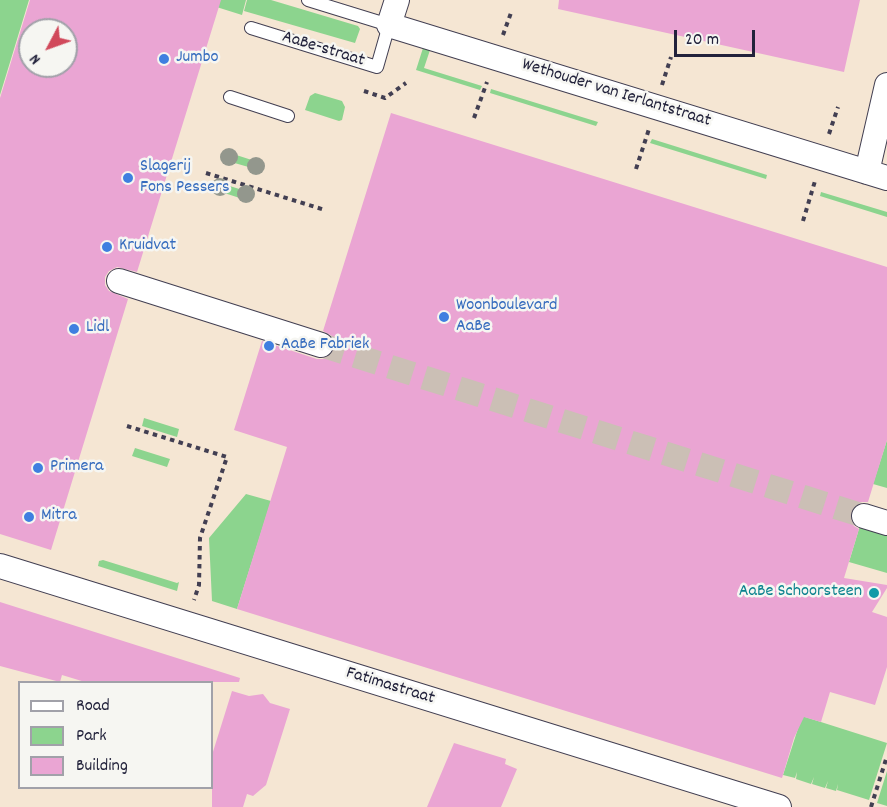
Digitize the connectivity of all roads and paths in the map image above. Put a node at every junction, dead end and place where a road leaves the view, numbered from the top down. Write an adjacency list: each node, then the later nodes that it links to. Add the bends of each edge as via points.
1 (308, 0): 3 (lane)
2 (397, 0): 3 (street)
3 (389, 25): 4 (lane, AaBe-straat, via 377,67); 11 (street, Wethouder van Ierlantstraat)
4 (251, 28)
5 (406, 83): 7 (path, via 385,99)
6 (887, 85): 11 (street, Wethouder van Ierlantstraat)
7 (364, 91)
8 (230, 97): 9 (lane)
9 (288, 116)
10 (206, 173): 12 (path)
11 (877, 175)
12 (325, 210)
13 (119, 281): 14 (street)
14 (321, 345)
15 (127, 426): 19 (path, via 226,457 200,538 199,585)
16 (864, 516): 17 (street)
17 (887, 523)
18 (0, 566): 19 (street, Fatimastraat)
19 (186, 624): 21 (street, Fatimastraat)
20 (887, 756): 22 (path)
21 (779, 807)
22 (871, 807)

